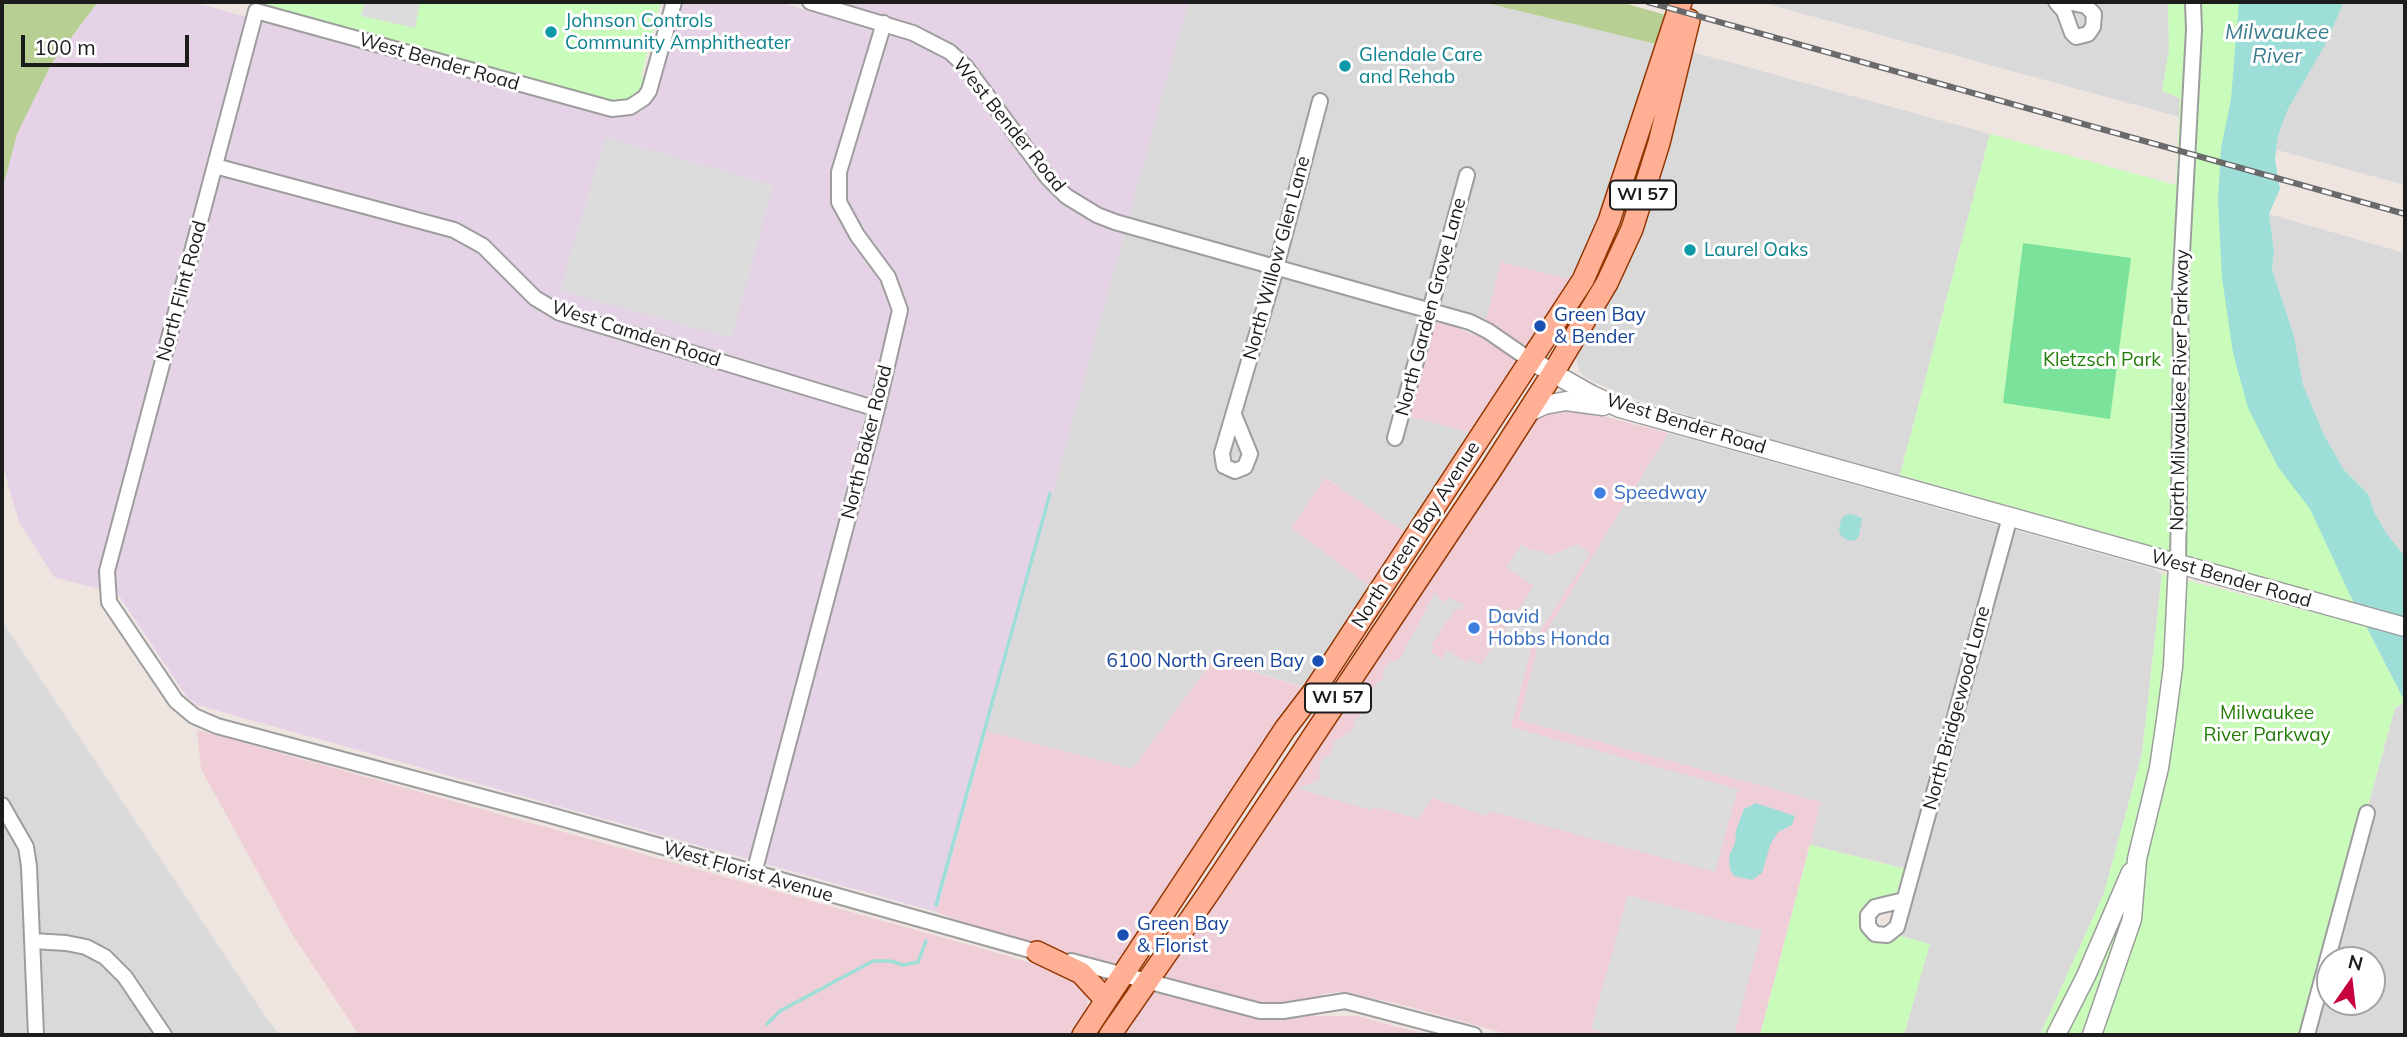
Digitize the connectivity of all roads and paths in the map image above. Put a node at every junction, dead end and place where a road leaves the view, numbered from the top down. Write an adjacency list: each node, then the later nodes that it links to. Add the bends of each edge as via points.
1 (674, 2): 8 (street, West Bender Road, via 649,91 630,107 612,109)
2 (810, 2): 9 (street, West Bender Road)
3 (1681, 2): 15 (main road, North Green Bay Avenue / WI 57, via 1609,221 1583,280)
4 (1694, 2): 16 (main road, North Green Bay Avenue / WI 57, via 1632,229 1607,283)
5 (2056, 2): 6 (street, via 2072,33 2076,37 2088,34 2094,14 2086,6)
6 (2068, 2)
7 (2193, 2): 23 (street, North Milwaukee River Parkway, via 2180,290)
8 (256, 11): 11 (street, North Flint Road)
9 (884, 23): 13 (street, West Bender Road, via 950,52 1048,178 1081,206 1115,222); 18 (street, North Baker Road, via 839,172 839,202 888,276 900,310)
10 (1320, 101): 13 (street, North Willow Glen Lane)
11 (215, 166): 18 (street, West Camden Road, via 454,230 483,246 535,298 560,313); 24 (street, North Flint Road)
12 (1467, 175): 14 (street, North Garden Grove Lane)
13 (1276, 267): 14 (street, West Bender Road); 20 (street, North Willow Glen Lane)
14 (1431, 309): 15 (street, West Bender Road, via 1488,331); 21 (street, North Garden Grove Lane)
15 (1531, 360): 16 (street, West Bender Road); 28 (main road, North Green Bay Avenue / WI 57)
16 (1553, 373): 17 (street, West Bender Road); 19 (main road, North Green Bay Avenue / WI 57)
17 (1620, 408): 19 (street, via 1566,401); 22 (street, West Bender Road)
18 (877, 409): 31 (street, North Baker Road)
19 (1527, 413): 30 (main road, North Green Bay Avenue / WI 57)
20 (1234, 415)
21 (1395, 438)
22 (2010, 517): 23 (street, West Bender Road); 34 (street, North Bridgewood Lane)
23 (2178, 564): 25 (street, West Bender Road); 29 (street, North Milwaukee River Parkway, via 2166,720)
24 (107, 571): 31 (street, West Florist Avenue, via 109,602 176,701 206,722)
25 (2405, 627)
26 (2, 804): 35 (street, via 26,847)
27 (2367, 813): 47 (street)
28 (1200, 857): 30 (main road); 32 (main road, North Green Bay Avenue / WI 57)
29 (2137, 859): 45 (street, North Milwaukee River Parkway); 46 (street, North Milwaukee River Parkway, via 2132,919)
30 (1223, 871): 33 (main road, North Green Bay Avenue / WI 57)
31 (754, 873): 36 (street, West Florist Avenue)
32 (1187, 876): 33 (main road); 37 (main road, North Green Bay Avenue / WI 57)
33 (1210, 891): 38 (main road, North Green Bay Avenue / WI 57)
34 (1904, 900)
35 (33, 941): 40 (street); 41 (street, via 86,947 105,957 125,977)
36 (1037, 952): 37 (street, West Florist Avenue); 39 (main road, via 1081,973)
37 (1121, 975): 38 (street, West Florist Avenue); 39 (main road, North Green Bay Avenue / WI 57)
38 (1146, 982): 43 (main road, North Green Bay Avenue / WI 57); 44 (street, West Florist Avenue, via 1260,1011 1345,1001)
39 (1105, 1000): 42 (main road, North Green Bay Avenue / WI 57)
40 (36, 1035)
41 (164, 1035)
42 (1083, 1035)
43 (1110, 1035)
44 (1474, 1035)
45 (2056, 1035)
46 (2092, 1035)
47 (2307, 1035)

